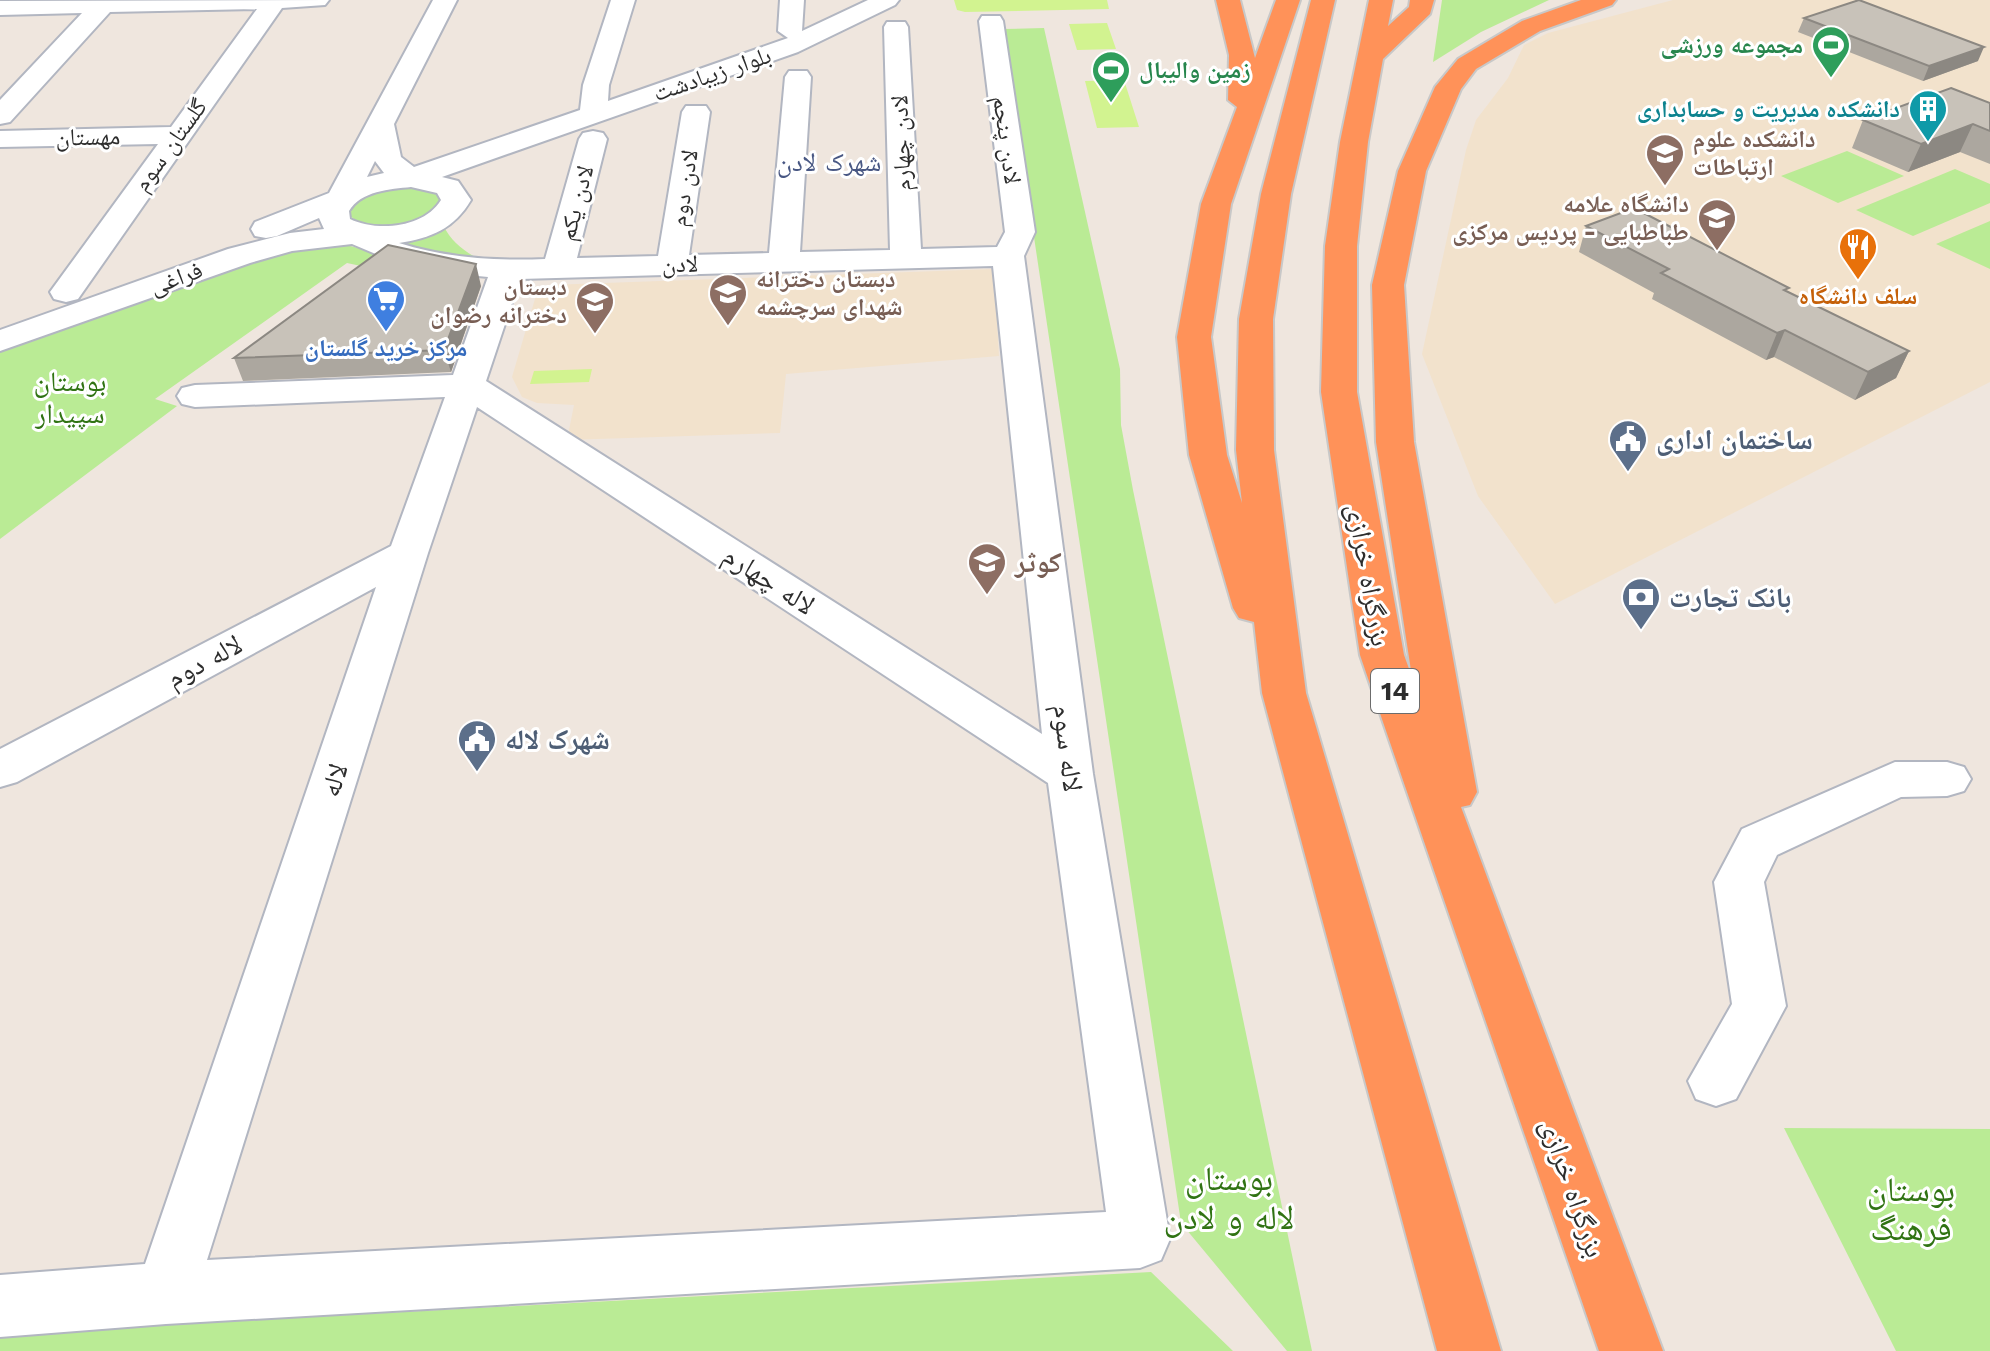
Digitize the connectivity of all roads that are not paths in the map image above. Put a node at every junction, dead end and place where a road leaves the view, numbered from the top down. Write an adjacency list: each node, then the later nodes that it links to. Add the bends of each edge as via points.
1 (275, 0): 2 (street); 14 (street); 26 (street, گلستان سوم)
2 (317, 0)
3 (445, 0): 24 (street)
4 (623, 0): 23 (street, لادن یکم)
5 (792, 0): 18 (street)
6 (887, 0): 23 (street, بلوار زیبادشت, via 789,47)
7 (910, 0): 23 (street, بلوار زیبادشت, via 799,54)
8 (1228, 0): 25 (highway, via 1242,55)
9 (1288, 0): 25 (highway)
10 (1323, 0): 45 (highway, via 1276,194 1256,319 1255,450)
11 (1381, 0): 19 (highway, بزرگراه خرازی / 14)
12 (1422, 0): 19 (highway, via 1421,9)
13 (1604, 0): 49 (highway, via 1531,26 1467,64 1448,87 1412,171 1388,285 1395,442)
14 (105, 3): 15 (street); 22 (street)
15 (0, 8)
16 (991, 21): 33 (street, لادن پنجم, via 1020,232)
17 (896, 27): 34 (street, لادن چهارم)
18 (790, 31)
19 (1370, 57): 49 (highway, بزرگراه خرازی / 14, via 1341,246 1339,392 1382,655)
20 (798, 77): 35 (street)
21 (696, 112): 36 (street, لادن دوم)
22 (0, 116)
23 (583, 131): 28 (street, بلوار زیبادشت, via 532,137); 31 (street, فراغی, via 503,161); 37 (street, لادن یکم)
24 (382, 132): 28 (street, via 404,150 427,156); 29 (street, via 384,157); 30 (street)
25 (1241, 132): 45 (highway, via 1216,204 1194,337 1208,455 1244,581)
26 (176, 135): 27 (street, مهستان); 39 (street, گلستان سوم)
27 (0, 139)
28 (481, 153): 29 (street)
29 (411, 178): 30 (street, فراغی, via 372,184); 31 (street, via 438,182)
30 (341, 199): 32 (street, via 332,215); 40 (street, فراغی)
31 (450, 204): 32 (street, فراغی, via 415,230 395,234); 38 (street, via 456,233)
32 (362, 256): 38 (street, لادن, via 390,251); 41 (street, فراغی, via 264,248)
33 (1008, 256): 34 (street, لادن); 47 (street, لاله سوم)
34 (906, 259): 35 (street, لادن)
35 (784, 262): 36 (street, لادن)
36 (672, 265): 37 (street, لادن)
37 (559, 267): 38 (street, لادن)
38 (507, 270): 43 (street, لاله)
39 (66, 292)
40 (0, 326)
41 (0, 341)
42 (232, 367): 43 (street, via 195,396)
43 (468, 385): 44 (street, لاله); 47 (street, لاله چهارم)
44 (408, 553): 46 (street, لاله دوم); 51 (street, لاله)
45 (1284, 693): 53 (highway)
46 (0, 770)
47 (1070, 774): 51 (street, لاله سوم, via 1140,1239)
48 (1947, 779): 50 (street, via 1895,780 1759,842 1739,882 1759,1006)
49 (1470, 897): 54 (highway, بزرگراه خرازی / 14)
50 (1716, 1081)
51 (166, 1293): 52 (street)
52 (0, 1306)
53 (1469, 1351)
54 (1631, 1351)

